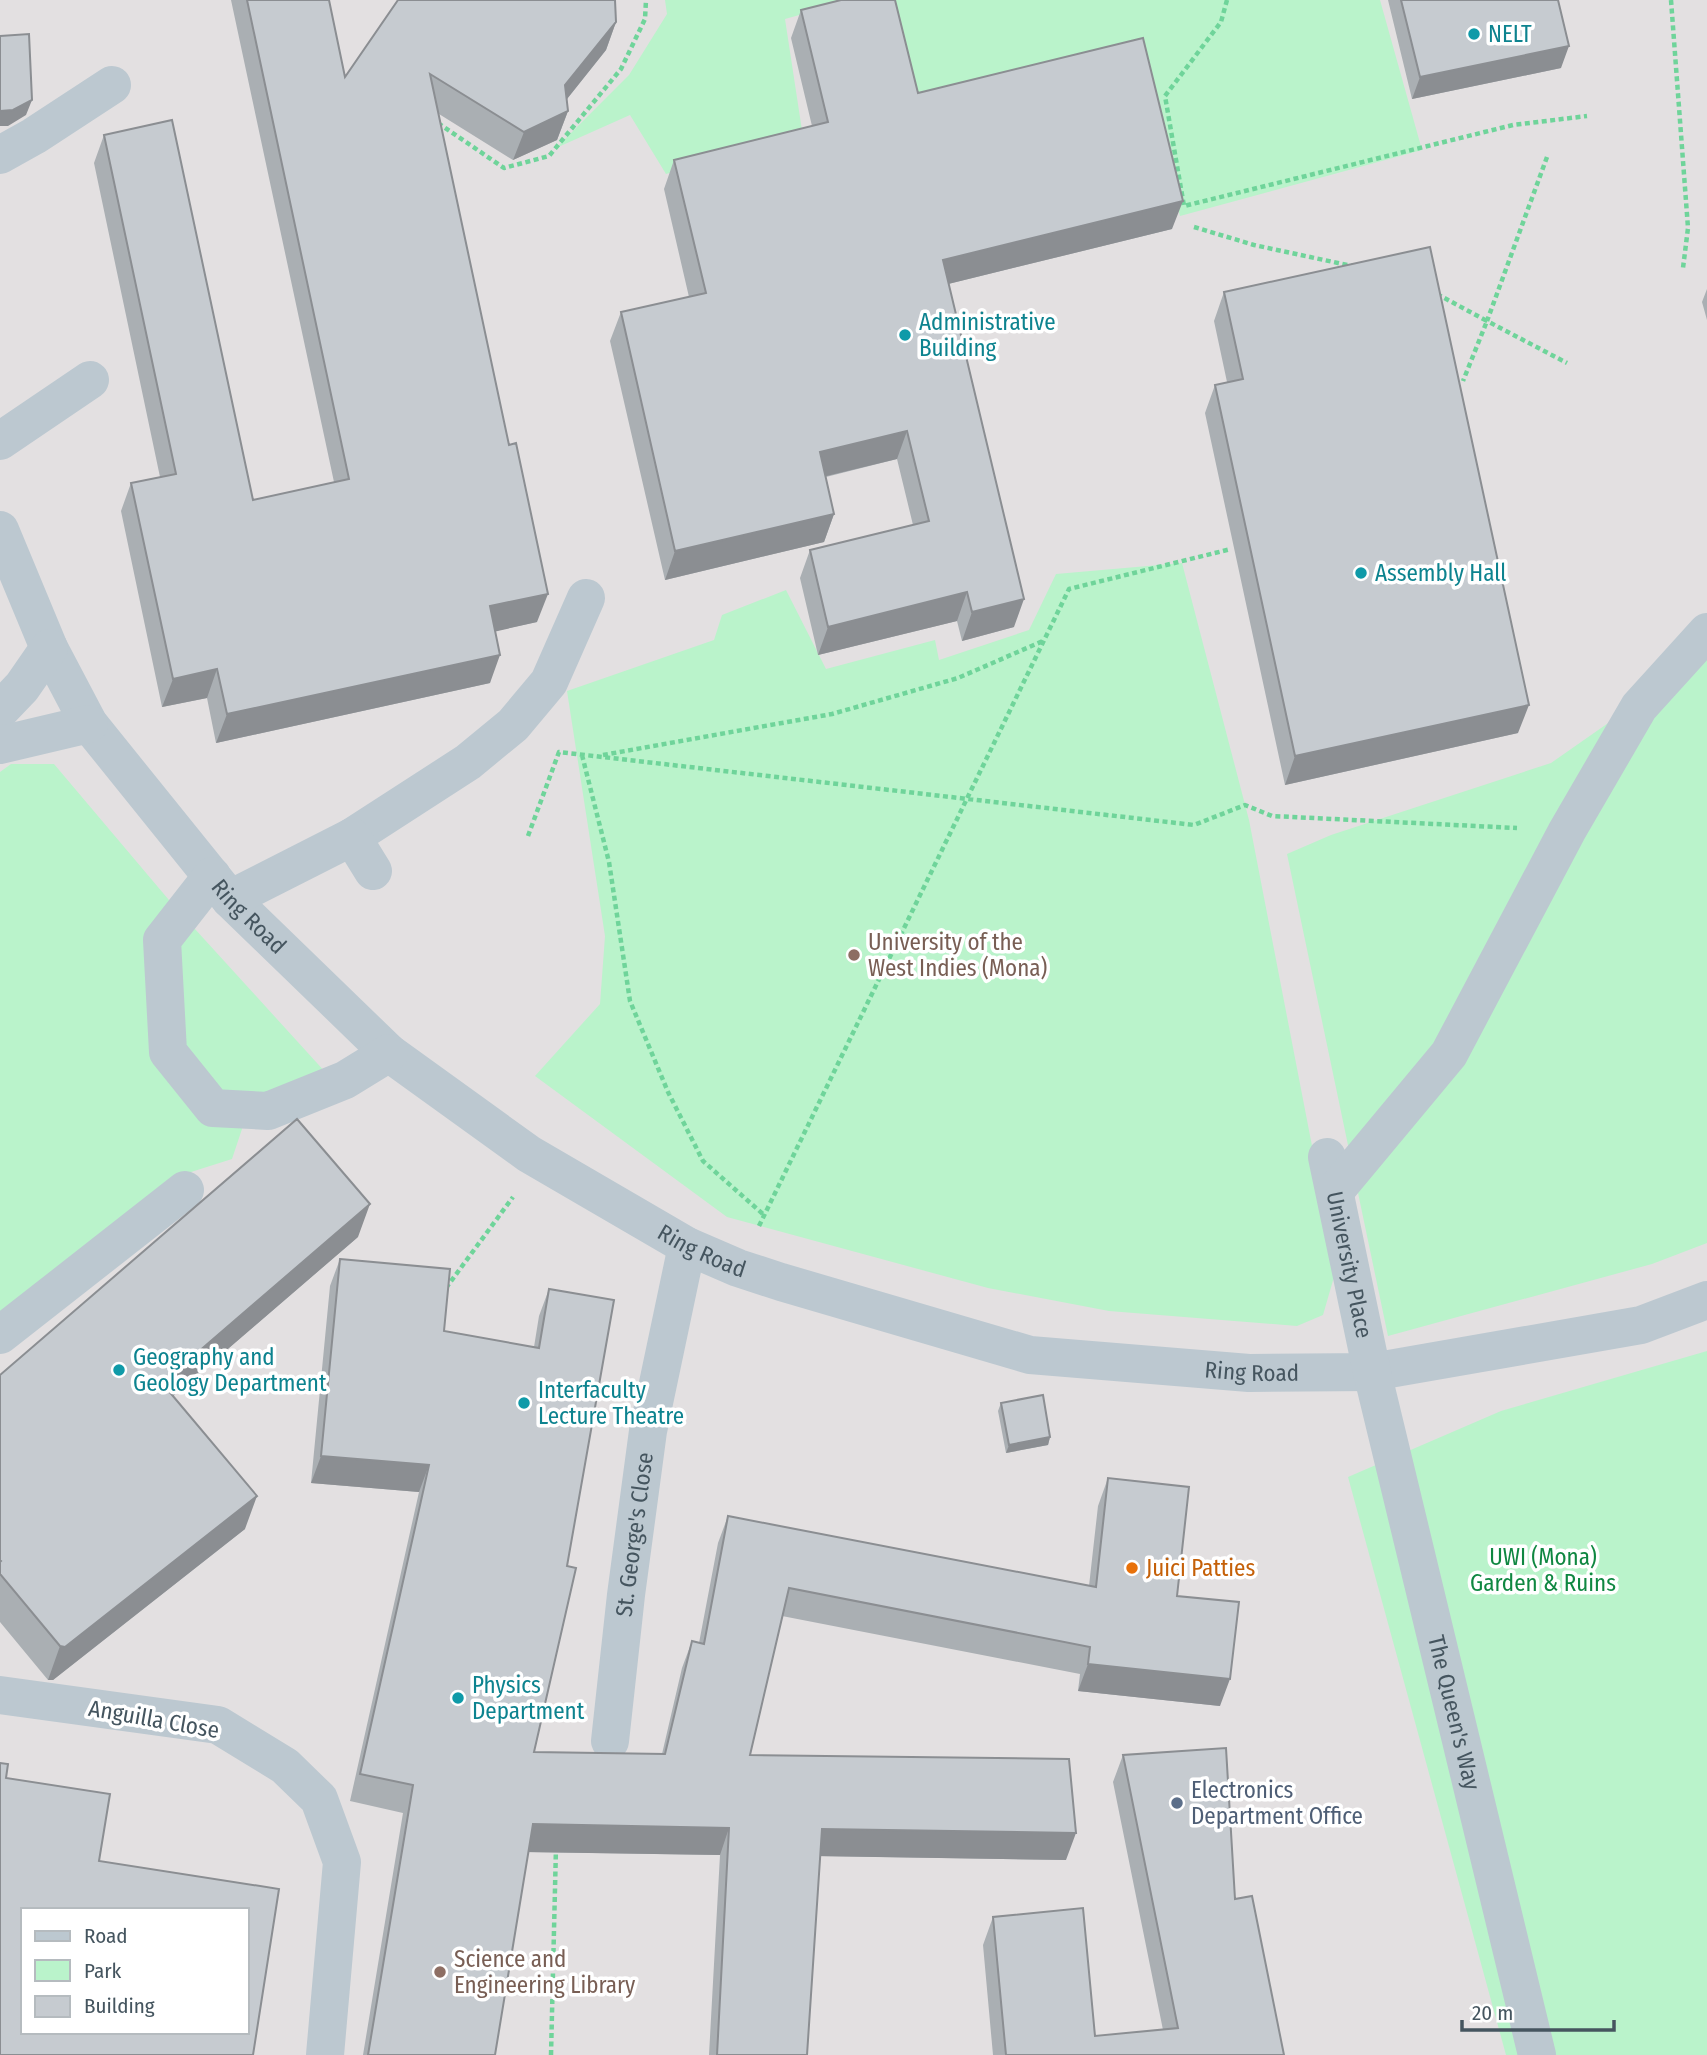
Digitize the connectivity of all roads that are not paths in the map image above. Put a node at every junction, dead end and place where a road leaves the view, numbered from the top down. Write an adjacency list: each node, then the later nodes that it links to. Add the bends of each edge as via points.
1 (112, 85): 2 (street)
2 (0, 155)
3 (90, 380): 4 (street)
4 (0, 441)
5 (0, 530): 8 (street, Ring Road)
6 (586, 598): 12 (street, via 549,682 513,725 467,762)
7 (1707, 632): 20 (street, University Place, via 1639,708 1567,831 1449,1055 1331,1174)
8 (49, 648): 9 (street); 10 (street, Ring Road)
9 (0, 710)
10 (89, 724): 11 (street); 14 (street, Ring Road)
11 (0, 745)
12 (352, 837): 13 (street); 14 (street)
13 (373, 871)
14 (221, 887): 15 (street, Ring Road); 15 (street, via 162,940 168,1052 213,1108 268,1111 345,1080)
15 (389, 1053): 17 (street, Ring Road, via 529,1154)
16 (185, 1190): 19 (street)
17 (687, 1246): 20 (street, Ring Road, via 781,1282 1030,1355 1249,1373); 22 (street, St. George's Close, via 648,1431)
18 (1707, 1300): 20 (street, Ring Road, via 1641,1325)
19 (0, 1335)
20 (1373, 1372): 24 (street, The Queen's Way)
21 (0, 1695): 23 (street, Anguilla Close, via 218,1725 285,1766 319,1799 342,1862)
22 (610, 1741)
23 (325, 2055)
24 (1537, 2055)

